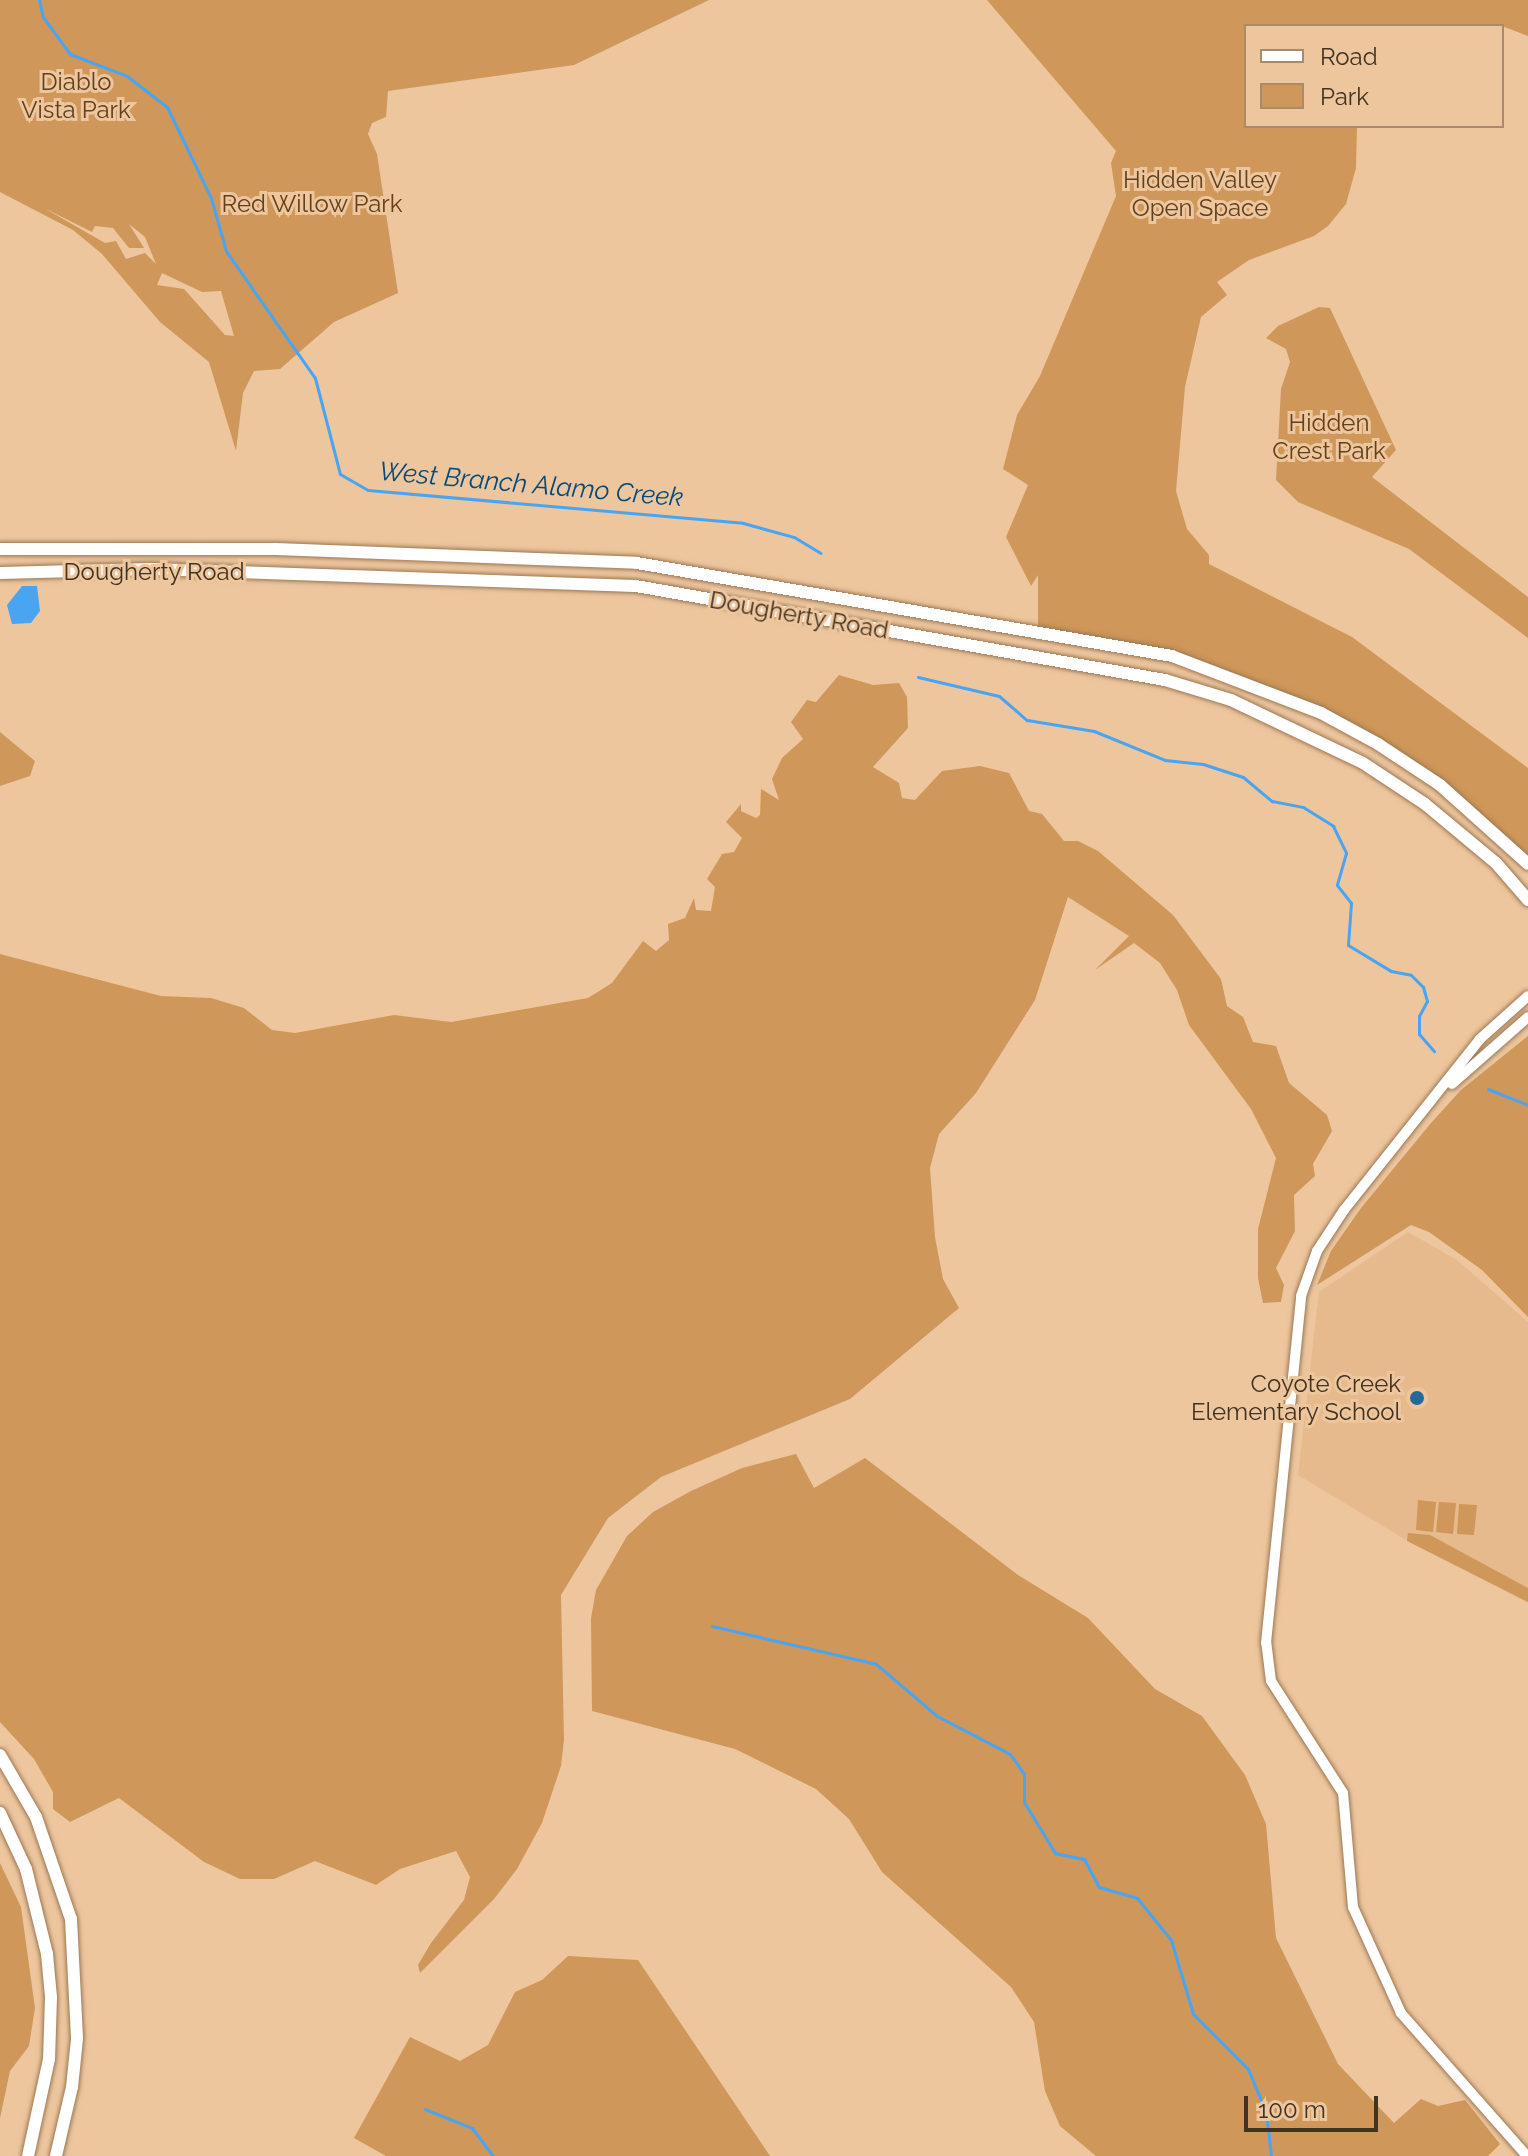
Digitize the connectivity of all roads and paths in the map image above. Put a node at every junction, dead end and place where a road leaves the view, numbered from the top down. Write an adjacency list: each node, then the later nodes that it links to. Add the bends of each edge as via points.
1 (0, 549): 3 (main road, Dougherty Road, via 276,549 637,563 1172,656 1294,702 1378,744 1440,785)
2 (0, 573): 4 (main road, Dougherty Road, via 151,569 636,586 1165,680 1231,700 1363,763 1425,804 1496,863)
3 (1528, 864)
4 (1528, 900)
5 (1528, 996): 7 (street, via 1480,1039)
6 (1528, 1017): 7 (street)
7 (1430, 1104): 12 (street, via 1330,1227 1301,1296 1266,1663 1276,1690 1343,1793 1353,1907 1401,2013)
8 (0, 1755): 11 (main road, via 36,1817 71,1919 77,2039)
9 (0, 1813): 10 (main road, via 26,1869 47,1954 51,1997 49,2059)
10 (28, 2156)
11 (56, 2156)
12 (1527, 2156)

